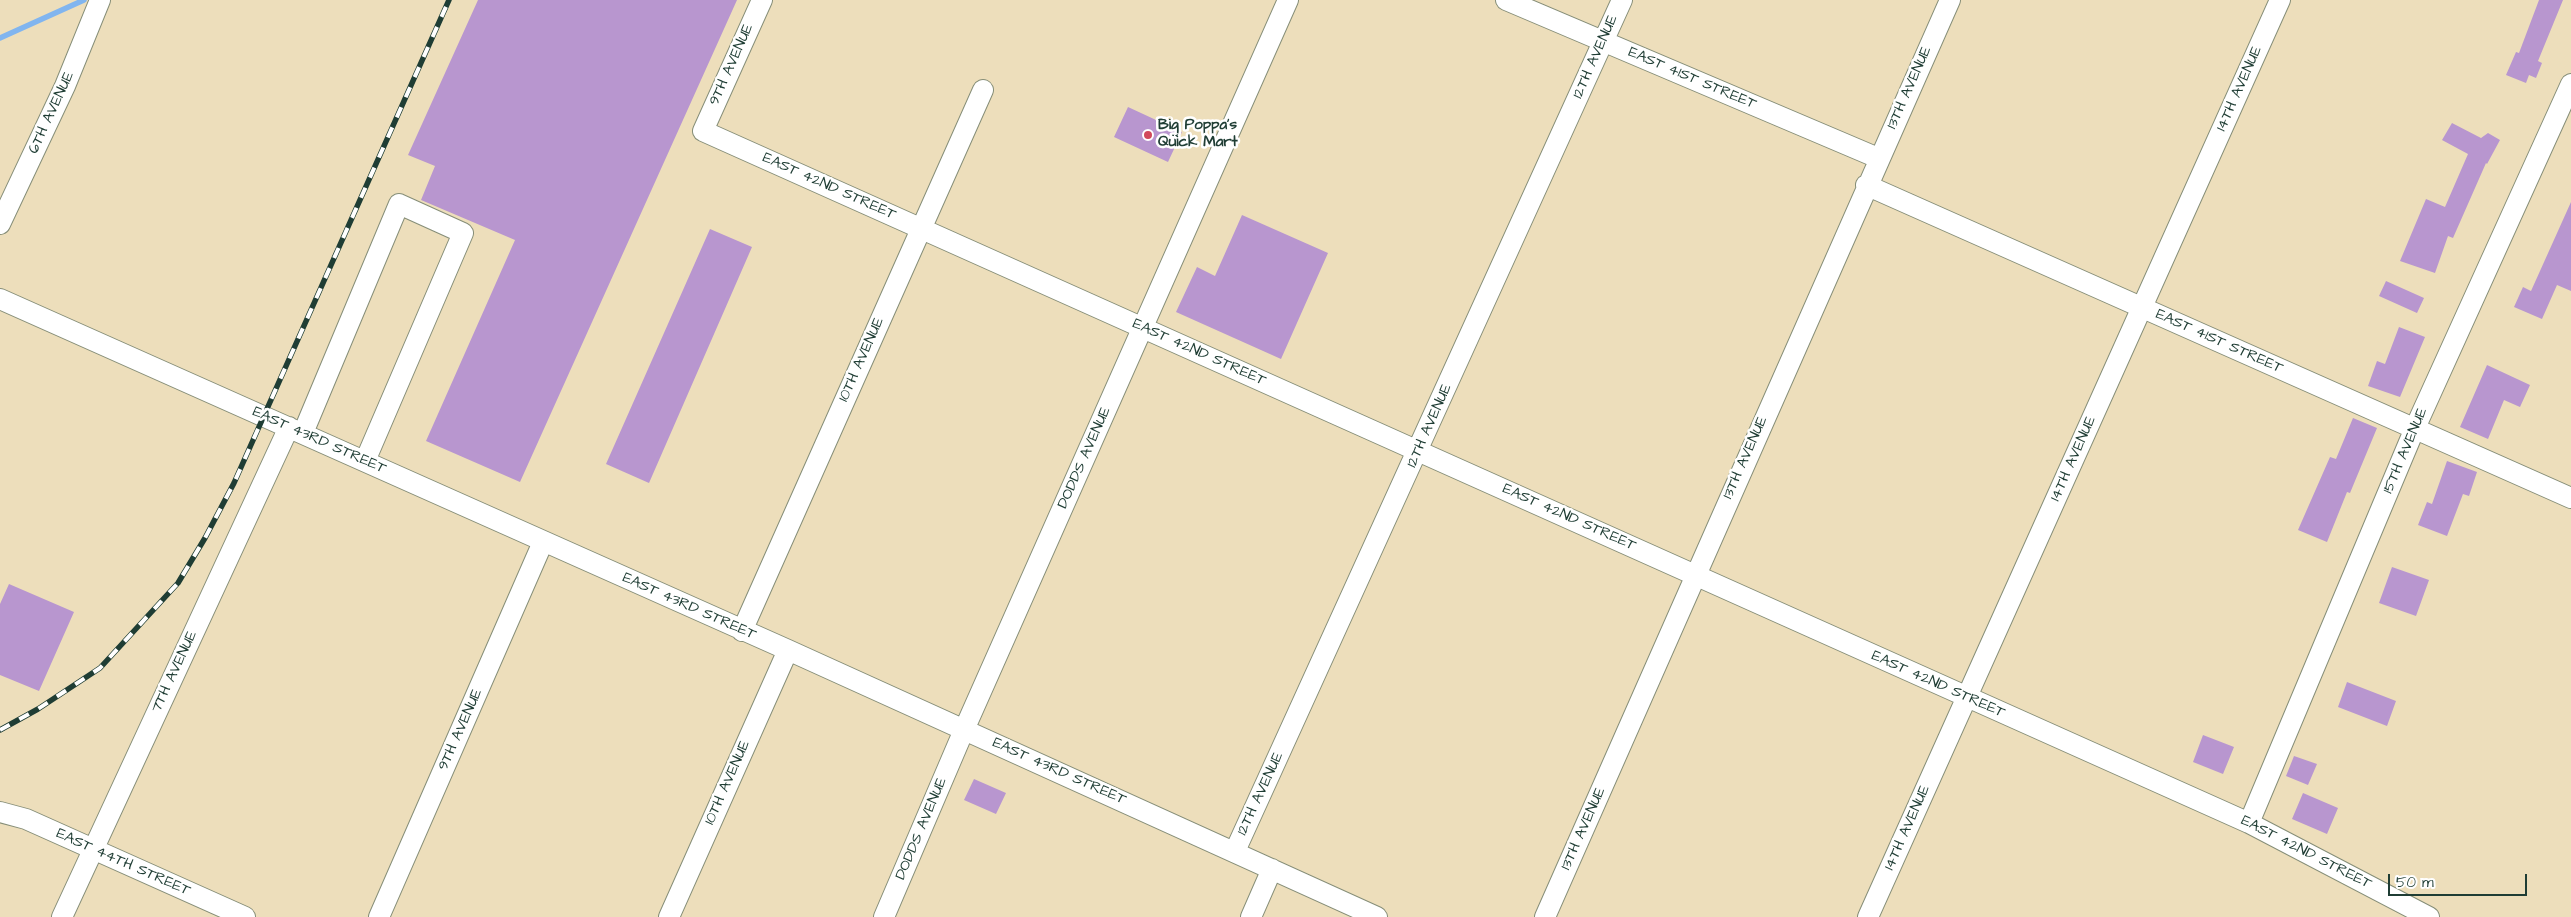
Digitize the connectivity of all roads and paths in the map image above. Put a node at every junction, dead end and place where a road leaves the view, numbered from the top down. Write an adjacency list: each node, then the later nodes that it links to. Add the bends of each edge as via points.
1 (100, 0): 14 (street, 6TH AVENUE, via 65,86)
2 (762, 0): 11 (street, 9TH AVENUE)
3 (1288, 0): 18 (street, DODDS AVENUE)
4 (1506, 0): 8 (street, EAST 41ST STREET)
5 (1622, 0): 8 (street, 12TH AVENUE)
6 (1950, 0): 12 (street, 13TH AVENUE)
7 (2280, 0): 17 (street, 14TH AVENUE)
8 (1603, 42): 12 (street, EAST 41ST STREET); 21 (street, 12TH AVENUE)
9 (2571, 84): 19 (street, 15TH AVENUE)
10 (983, 90): 15 (street, 10TH AVENUE)
11 (703, 131): 15 (street, EAST 42ND STREET)
12 (1878, 158): 13 (street, 13TH AVENUE)
13 (1866, 185): 17 (street, EAST 41ST STREET); 25 (street, 13TH AVENUE)
14 (0, 224)
15 (921, 228): 18 (street, EAST 42ND STREET); 26 (street, 10TH AVENUE)
16 (0, 299): 20 (street, EAST 43RD STREET)
17 (2142, 308): 19 (street, EAST 41ST STREET); 28 (street, 14TH AVENUE)
18 (1142, 328): 21 (street, EAST 42ND STREET); 29 (street, DODDS AVENUE)
19 (2415, 428): 23 (street, EAST 41ST STREET); 31 (street, 15TH AVENUE)
20 (296, 430): 22 (street, EAST 43RD STREET); 22 (street, 7TH AVENUE, via 399,204 463,232); 32 (street, 7TH AVENUE)
21 (1419, 450): 25 (street, EAST 42ND STREET); 33 (street, 12TH AVENUE)
22 (365, 461): 24 (street, EAST 43RD STREET)
23 (2571, 498)
24 (543, 542): 26 (street, EAST 43RD STREET); 37 (street, 9TH AVENUE)
25 (1694, 575): 28 (street, EAST 42ND STREET); 42 (street, 13TH AVENUE)
26 (742, 630): 27 (street, EAST 43RD STREET)
27 (788, 650): 29 (street, EAST 43RD STREET); 38 (street, 10TH AVENUE)
28 (1968, 698): 31 (street, EAST 42ND STREET); 43 (street, 14TH AVENUE)
29 (964, 730): 33 (street, EAST 43RD STREET); 39 (street, DODDS AVENUE)
30 (0, 812): 32 (street, EAST 44TH STREET, via 26,819)
31 (2250, 823): 44 (street, EAST 42ND STREET)
32 (94, 849): 35 (street, 7TH AVENUE); 36 (street, EAST 44TH STREET)
33 (1235, 851): 34 (street, EAST 43RD STREET)
34 (1272, 869): 40 (street); 41 (street, EAST 43RD STREET)
35 (62, 917)
36 (245, 917)
37 (379, 917)
38 (669, 917)
39 (884, 917)
40 (1251, 917)
41 (1377, 917)
42 (1545, 917)
43 (1868, 917)
44 (2429, 917)

